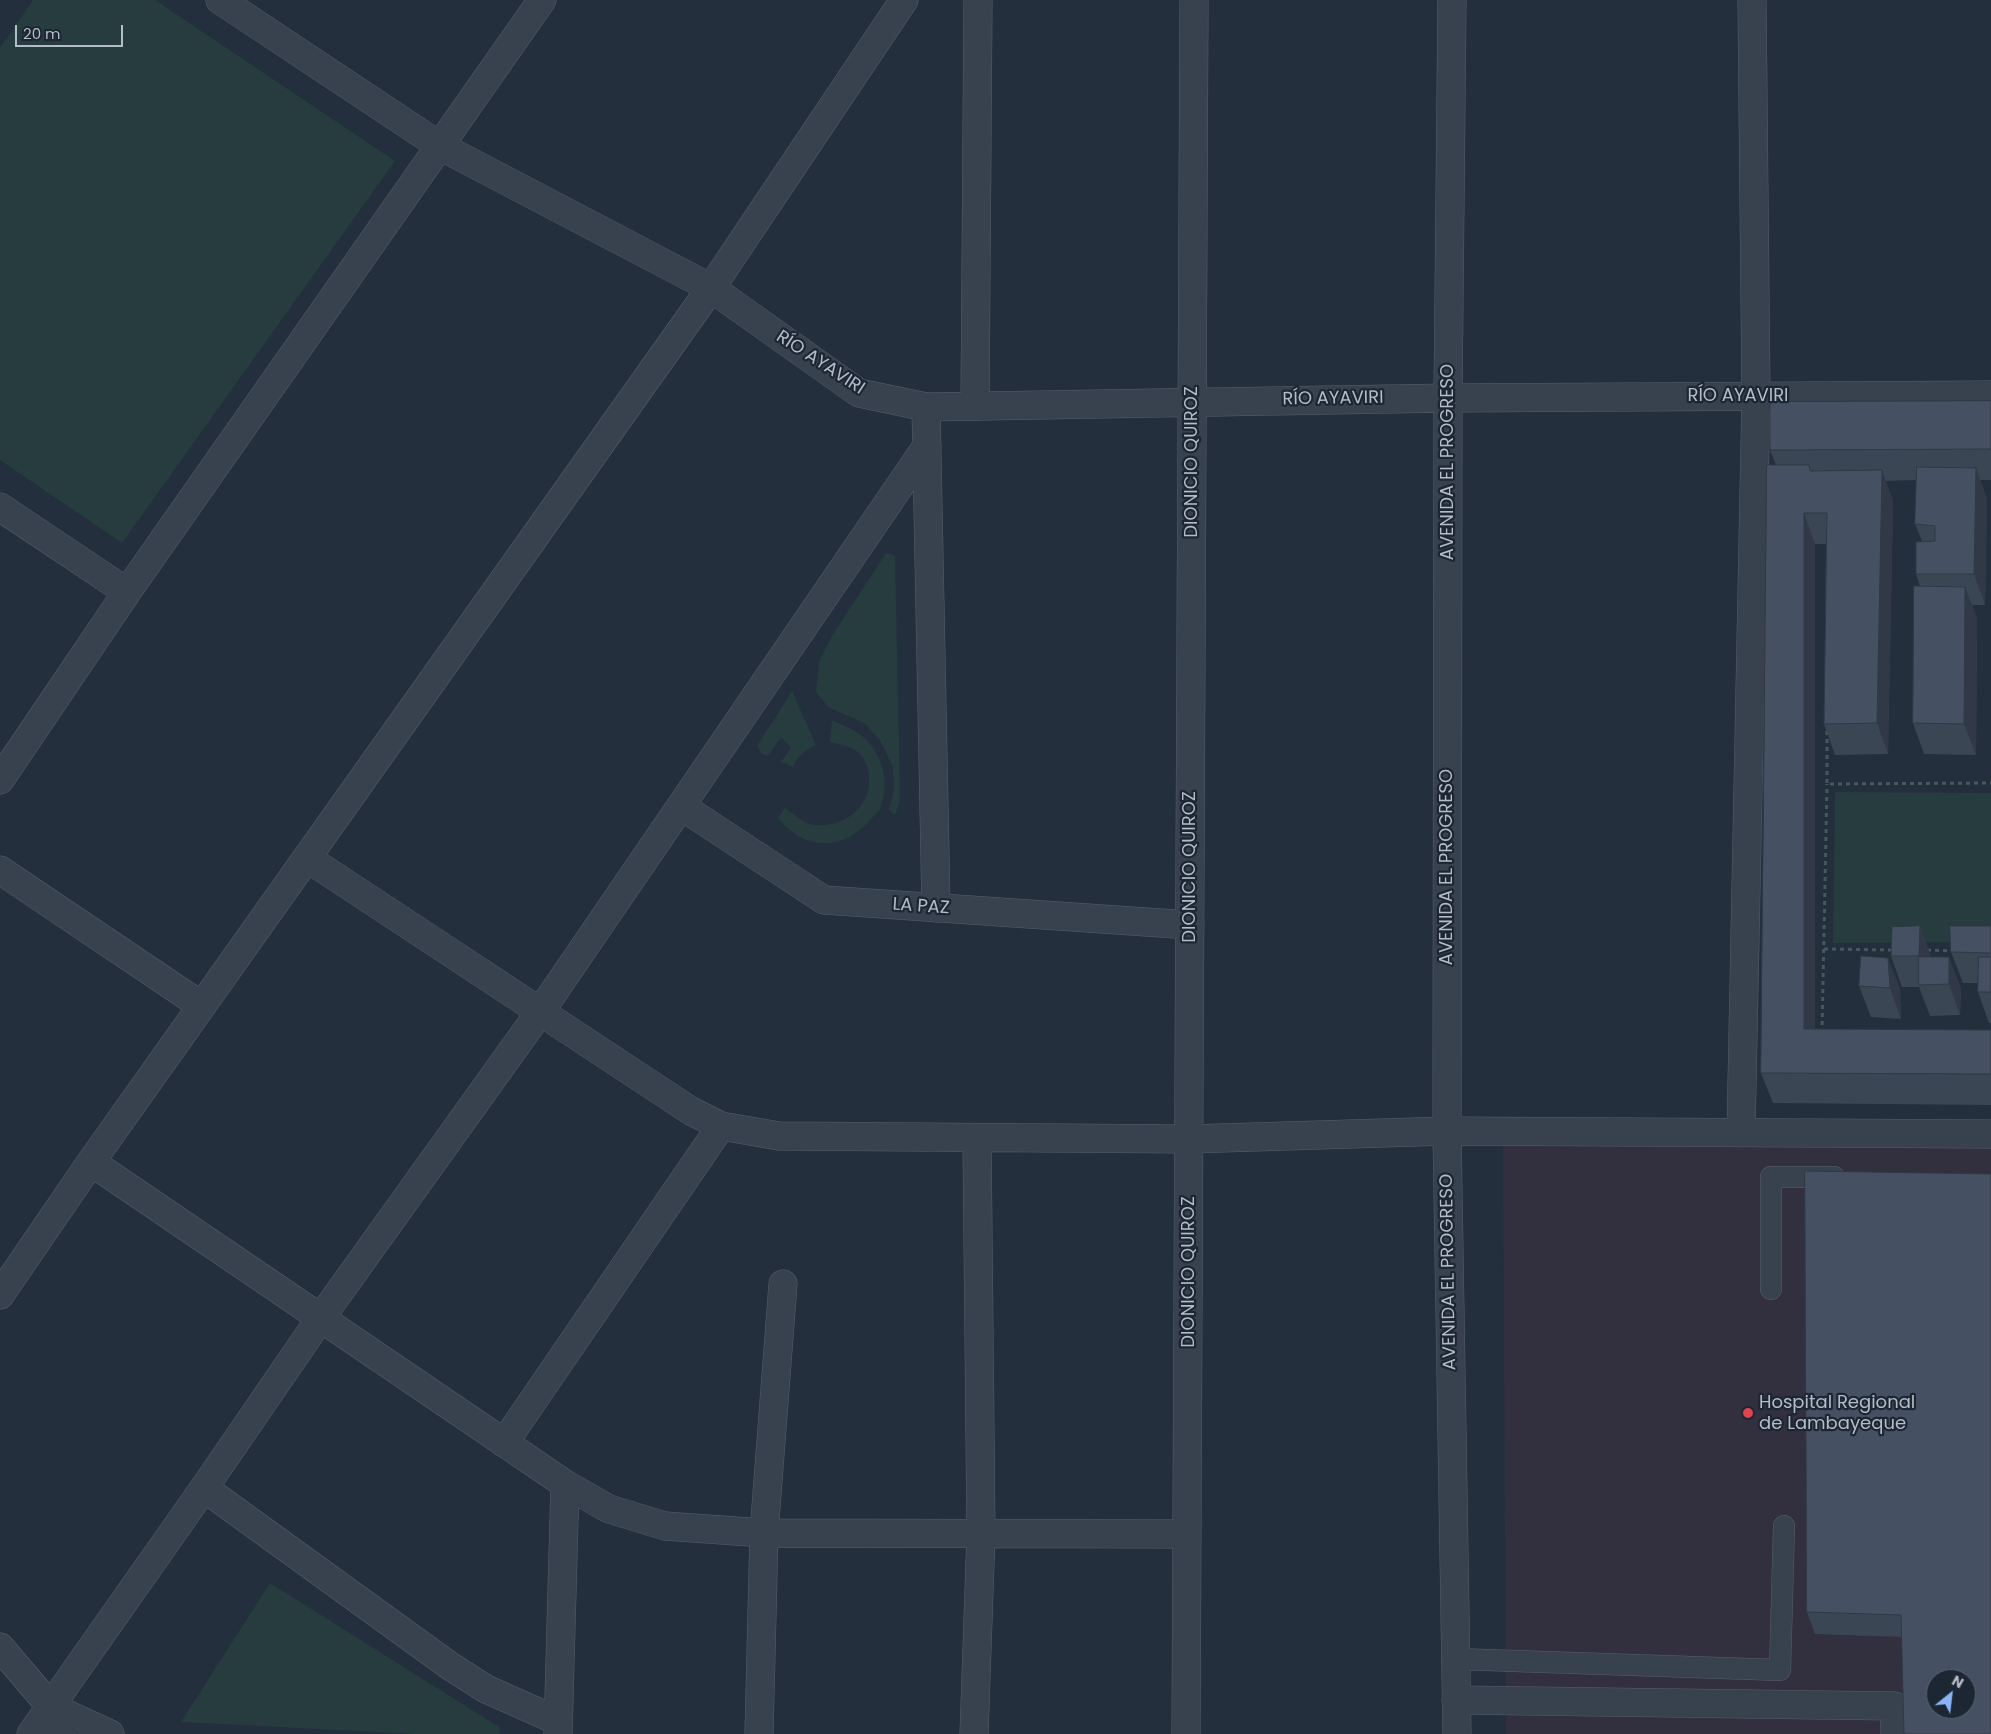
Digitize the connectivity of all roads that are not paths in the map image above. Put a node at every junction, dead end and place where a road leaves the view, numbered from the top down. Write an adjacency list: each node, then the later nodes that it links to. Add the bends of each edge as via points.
1 (220, 0): 8 (street, RÍO AYAVIRI)
2 (542, 0): 8 (street)
3 (904, 0): 9 (street)
4 (978, 0): 14 (street)
5 (1194, 0): 13 (street, DIONICIO QUIROZ)
6 (1452, 0): 12 (street, AVENIDA EL PROGRESO)
7 (1752, 0): 10 (street)
8 (440, 146): 9 (street, RÍO AYAVIRI); 18 (street)
9 (711, 288): 15 (street, RÍO AYAVIRI, via 859,393); 21 (street)
10 (1756, 396): 11 (street, RÍO AYAVIRI); 12 (street, RÍO AYAVIRI); 29 (street)
11 (1991, 396)
12 (1448, 398): 13 (street, RÍO AYAVIRI); 28 (street, AVENIDA EL PROGRESO)
13 (1192, 402): 14 (street, RÍO AYAVIRI); 24 (street, DIONICIO QUIROZ)
14 (975, 406): 15 (street, RÍO AYAVIRI)
15 (926, 407): 16 (street)
16 (927, 446): 20 (street); 23 (street)
17 (0, 507): 18 (street)
18 (127, 592): 19 (street)
19 (0, 780)
20 (681, 806): 23 (street, LA PAZ, via 824,900); 26 (street)
21 (307, 858): 25 (street); 26 (street)
22 (0, 870): 25 (street)
23 (936, 908): 24 (street, LA PAZ)
24 (1190, 925): 32 (street, DIONICIO QUIROZ)
25 (202, 1006): 33 (street)
26 (540, 1012): 27 (street, via 691,1111); 38 (street)
27 (721, 1126): 31 (street, via 779,1136); 39 (street)
28 (1447, 1131): 29 (street); 32 (street); 47 (street, AVENIDA EL PROGRESO)
29 (1741, 1133): 30 (street)
30 (1991, 1134)
31 (977, 1138): 32 (street); 44 (street)
32 (1190, 1139): 45 (street, DIONICIO QUIROZ)
33 (90, 1162): 37 (street); 38 (street)
34 (1857, 1178): 36 (lane, via 1771,1177)
35 (783, 1284): 43 (street)
36 (1772, 1289)
37 (0, 1295)
38 (320, 1319): 39 (street); 41 (street)
39 (504, 1443): 40 (street)
40 (564, 1484): 43 (street, via 609,1509 665,1526); 50 (street)
41 (204, 1488): 49 (street); 50 (street, via 450,1666)
42 (1784, 1526): 47 (lane, via 1780,1670)
43 (764, 1533): 44 (street); 54 (street)
44 (980, 1534): 45 (street); 55 (street)
45 (1187, 1534): 56 (street, DIONICIO QUIROZ)
46 (0, 1647): 49 (street)
47 (1456, 1659): 48 (street, AVENIDA EL PROGRESO)
48 (1456, 1700): 57 (street, AVENIDA EL PROGRESO); 58 (street, via 1894,1706)
49 (51, 1707): 51 (street); 52 (street); 53 (street)
50 (558, 1728)
51 (31, 1734)
52 (60, 1734)
53 (110, 1734)
54 (759, 1734)
55 (974, 1734)
56 (1186, 1734)
57 (1457, 1734)
58 (1895, 1734)

